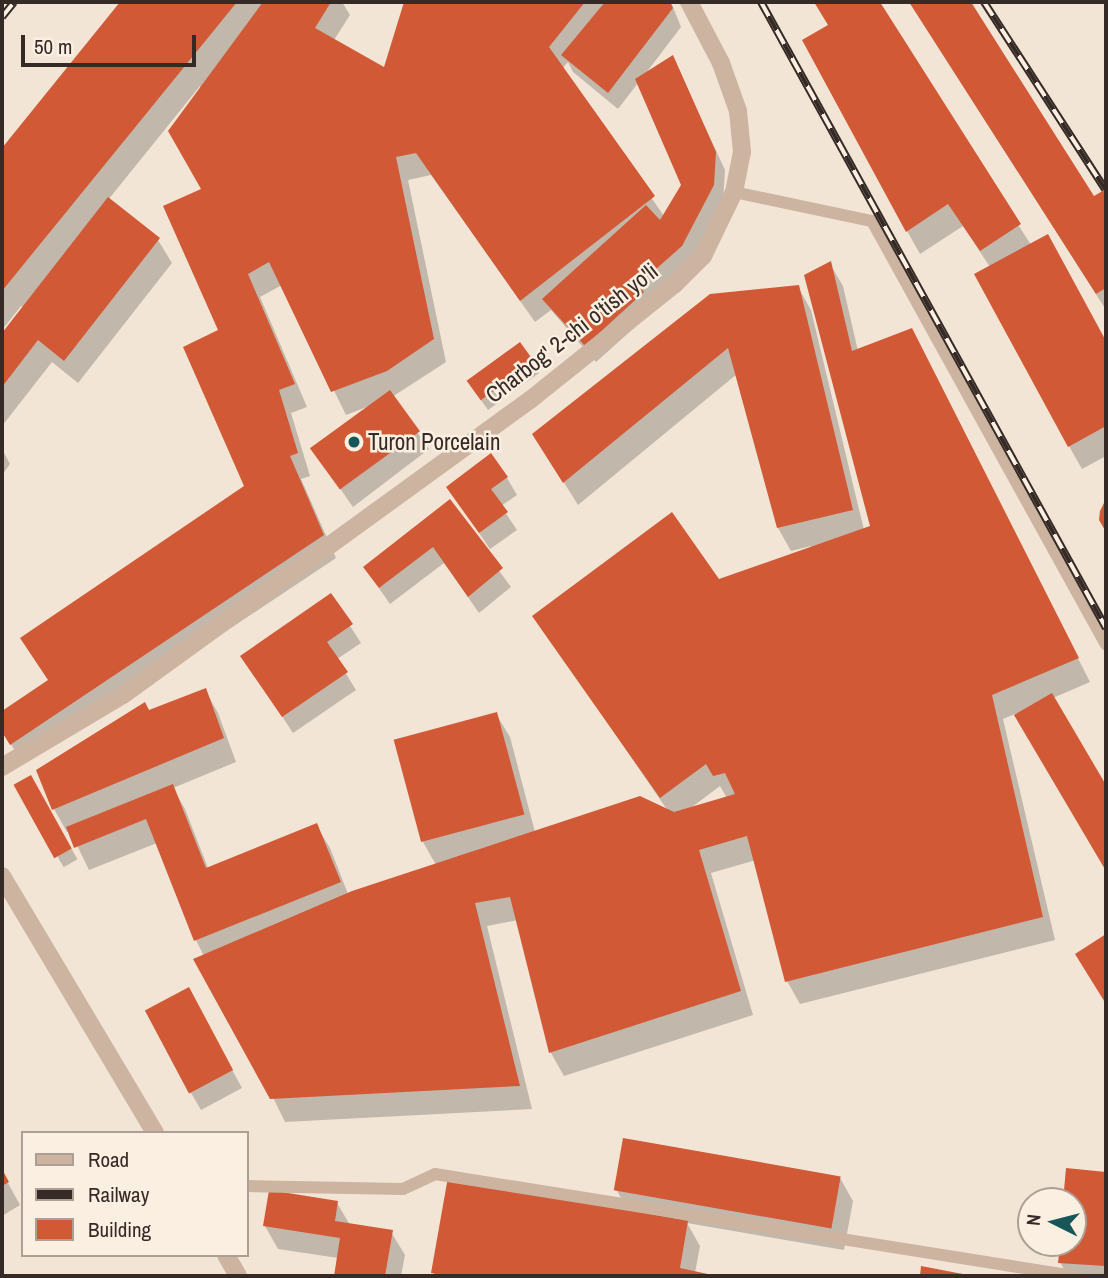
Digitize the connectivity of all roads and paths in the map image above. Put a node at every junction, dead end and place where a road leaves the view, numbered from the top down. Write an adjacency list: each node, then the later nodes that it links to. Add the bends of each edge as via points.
1 (689, 2): 2 (street, Charbog' 2-chi o'tish yo'li, via 721,63 738,111 741,152)
2 (734, 192): 3 (lane, via 872,221); 4 (street, Charbog' 2-chi o'tish yo'li, via 704,256 530,400 123,695)
3 (1106, 645)
4 (2, 767)
5 (2, 876): 6 (street)
6 (154, 1131)
7 (248, 1186): 10 (lane, via 403,1189 435,1174)
8 (227, 1257): 9 (street)
9 (238, 1276)
10 (1074, 1276)

